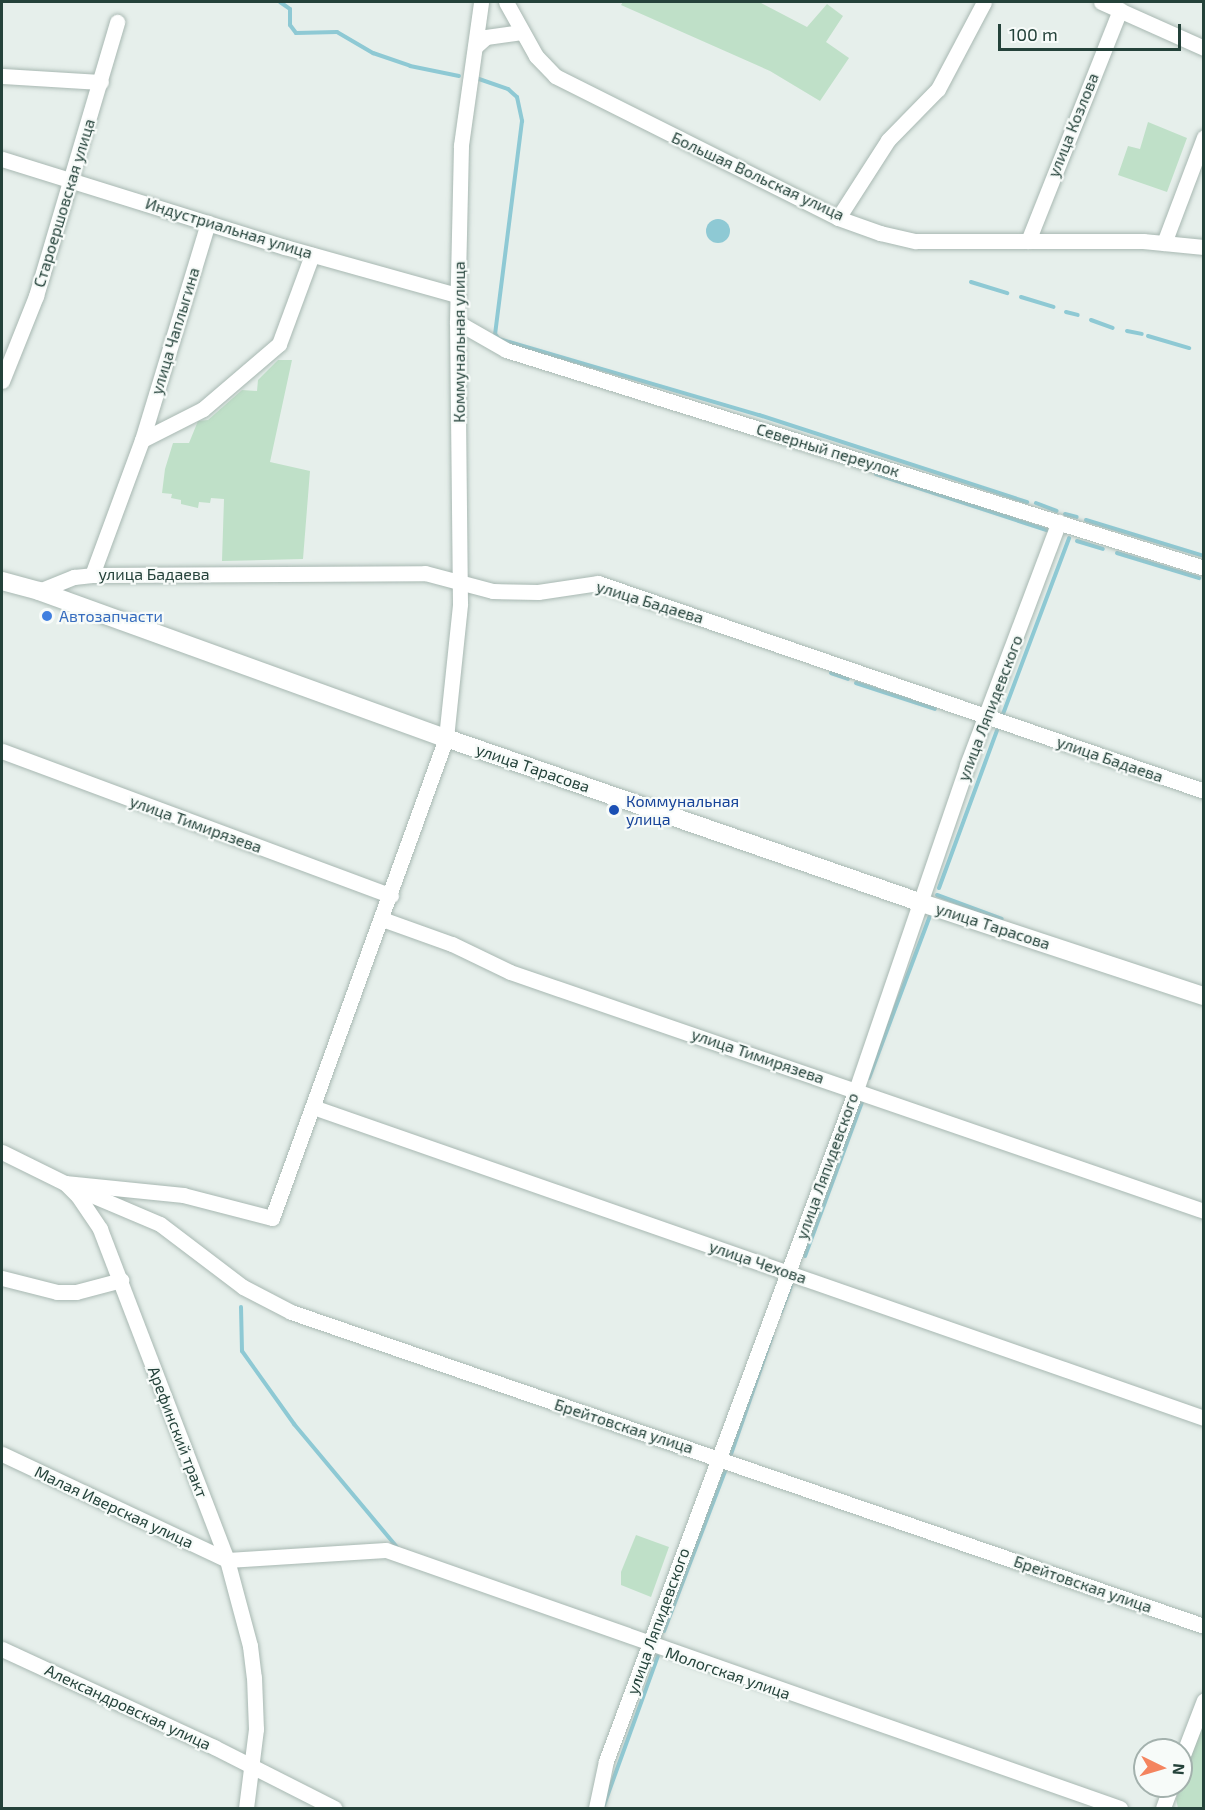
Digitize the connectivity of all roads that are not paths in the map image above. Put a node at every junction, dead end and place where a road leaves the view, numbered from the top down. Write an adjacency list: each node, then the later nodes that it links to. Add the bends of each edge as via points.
1 (481, 2): 8 (street, Коммунальная улица)
2 (506, 2): 7 (street, Большая Вольская улица)
3 (984, 2): 15 (street, via 938,89 878,154)
4 (1101, 2): 5 (street)
5 (1120, 10): 9 (street); 17 (street, улица Козлова)
6 (117, 22): 11 (street, Староершовская улица)
7 (522, 32): 8 (street, via 486,38); 15 (street, Большая Вольская улица, via 544,67 555,76)
8 (475, 47): 21 (street, Коммунальная улица, via 461,145)
9 (1203, 48)
10 (2, 76): 11 (street)
11 (101, 82): 14 (street, Староершовская улица)
12 (1203, 137): 18 (street)
13 (2, 159): 14 (street, Индустриальная улица)
14 (73, 179): 16 (street, Индустриальная улица); 23 (street, Староершовская улица, via 28,321)
15 (838, 218): 17 (street, Большая Вольская улица, via 916,241)
16 (208, 223): 20 (street, Индустриальная улица); 24 (street, улица Чаплыгина)
17 (1028, 241): 18 (street, Большая Вольская улица)
18 (1164, 243): 19 (street, Большая Вольская улица)
19 (1203, 247)
20 (312, 255): 21 (street, Индустриальная улица); 24 (street, via 279,344 213,402)
21 (457, 295): 22 (street, Коммунальная улица)
22 (457, 321): 25 (street, Северный переулок, via 506,350); 29 (street, Коммунальная улица)
23 (2, 381)
24 (142, 440): 27 (street, улица Чаплыгина)
25 (1059, 522): 26 (street, Северный переулок); 31 (street, улица Ляпидевского)
26 (1203, 568)
27 (92, 575): 29 (street, улица Бадаева, via 425,573); 30 (street, улица Бадаева, via 74,577)
28 (2, 581): 30 (street, улица Тарасова)
29 (460, 584): 31 (street, улица Бадаева, via 477,590 538,592 589,583 608,585); 32 (street, Коммунальная улица)
30 (39, 591): 32 (street, улица Тарасова)
31 (988, 717): 34 (street, улица Бадаева); 36 (street, улица Ляпидевского)
32 (446, 738): 35 (street, Коммунальная улица); 36 (street, улица Тарасова)
33 (2, 751): 35 (street, улица Тимирязева)
34 (1203, 791)
35 (391, 896): 37 (street, Коммунальная улица)
36 (919, 902): 38 (street, улица Тарасова); 39 (street, улица Ляпидевского)
37 (382, 919): 39 (street, улица Тимирязева, via 452,944 510,972); 40 (street, Коммунальная улица)
38 (1203, 996)
39 (856, 1090): 43 (street, улица Тимирязева); 44 (street, улица Ляпидевского)
40 (313, 1107): 42 (street, Коммунальная улица, via 272,1218 183,1195); 44 (street, улица Чехова)
41 (2, 1152): 42 (street, Арефинский тракт)
42 (65, 1183): 46 (street, Арефинский тракт, via 100,1229); 49 (street, Брейтовская улица, via 160,1224 243,1287 291,1312)
43 (1203, 1211)
44 (787, 1272): 47 (street, улица Чехова); 49 (street, улица Ляпидевского)
45 (2, 1278): 46 (street, via 57,1292 76,1292)
46 (121, 1280): 50 (street, Арефинский тракт)
47 (1203, 1418)
48 (2, 1454): 50 (street, Малая Иверская улица)
49 (718, 1458): 51 (street, Брейтовская улица); 52 (street, улица Ляпидевского)
50 (227, 1560): 52 (street, Мологская улица, via 386,1550); 56 (street, Арефинский тракт, via 248,1635 254,1677)
51 (1203, 1626)
52 (649, 1645): 59 (street, улица Ляпидевского, via 606,1761); 60 (street, Мологская улица)
53 (2, 1649): 56 (street, Александровская улица)
54 (1203, 1700): 55 (street)
55 (1189, 1738)
56 (253, 1767): 57 (street, Арефинский тракт); 58 (street)
57 (246, 1809)
58 (334, 1809)
59 (596, 1809)
60 (1120, 1809)

